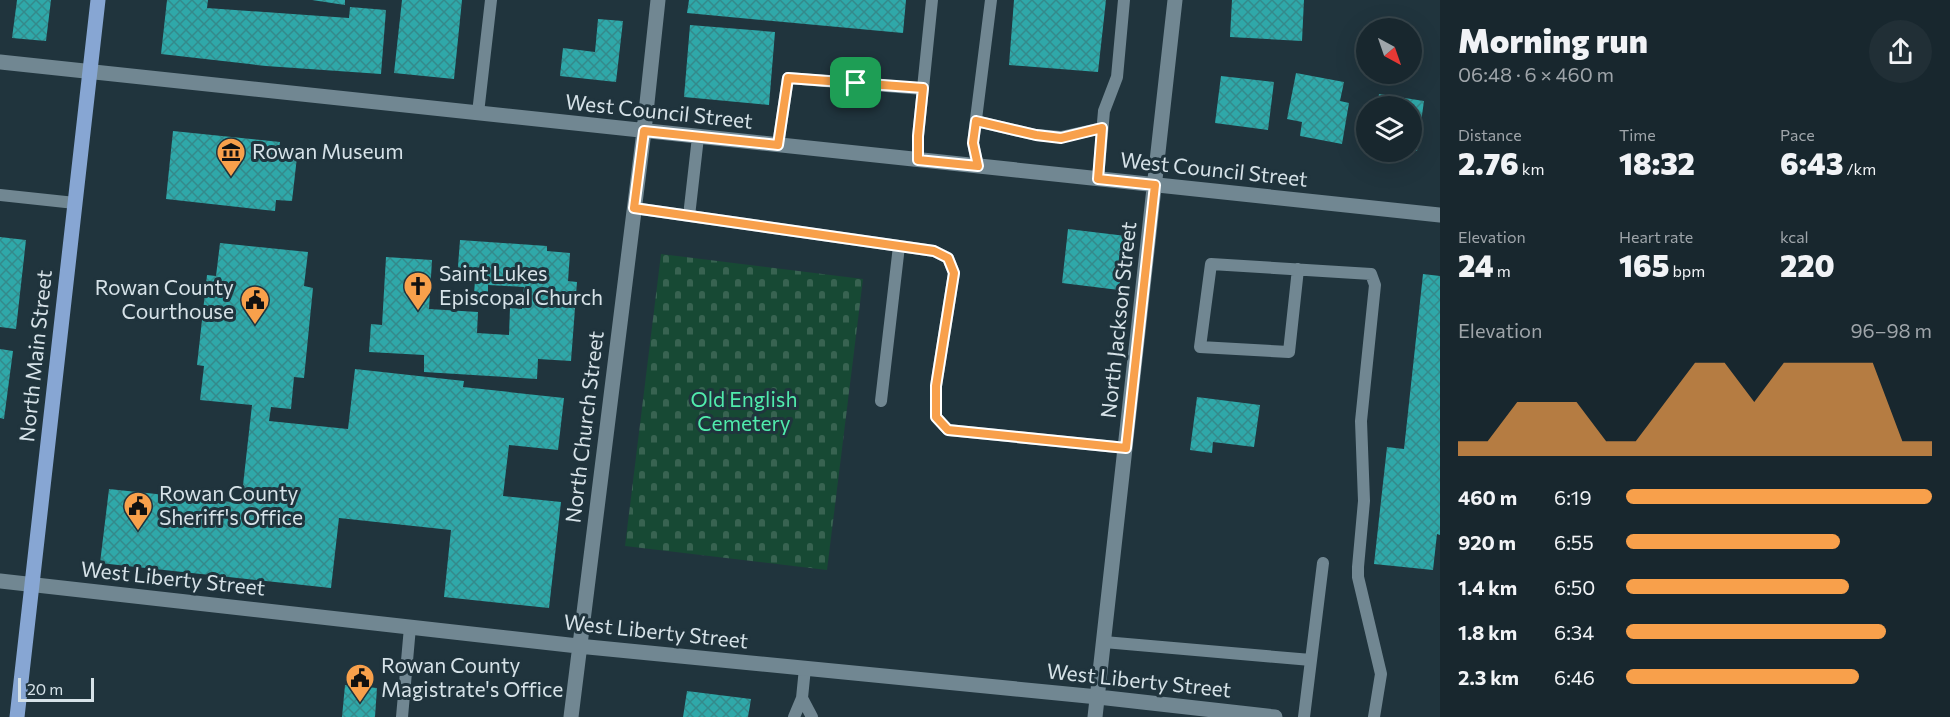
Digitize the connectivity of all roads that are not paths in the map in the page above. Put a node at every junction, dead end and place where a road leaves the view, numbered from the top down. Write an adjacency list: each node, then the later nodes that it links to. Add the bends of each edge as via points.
1 (98, 0): 9 (main road, North Main Street)
2 (491, 0): 11 (lane)
3 (658, 0): 14 (street, North Church Street)
4 (932, 0): 10 (lane)
5 (991, 0): 12 (lane)
6 (1124, 0): 13 (lane, via 1117,77)
7 (1175, 0): 20 (street, North Jackson Street)
8 (0, 62): 9 (street, West Council Street)
9 (89, 72): 11 (street, West Council Street); 22 (main road, North Main Street)
10 (923, 88): 16 (lane, via 788,78); 17 (lane)
11 (478, 113): 14 (street, West Council Street)
12 (976, 121): 13 (lane, via 1061,138); 18 (lane, via 973,143)
13 (1102, 128): 19 (lane)
14 (644, 131): 15 (street, West Council Street); 23 (street, North Church Street)
15 (698, 137): 16 (street, West Council Street); 25 (lane)
16 (778, 145): 17 (street, West Council Street)
17 (918, 160): 18 (street, West Council Street)
18 (978, 166): 19 (street, West Council Street)
19 (1098, 179): 20 (street, West Council Street)
20 (1155, 185): 24 (street, West Council Street); 29 (street, North Jackson Street)
21 (0, 195): 22 (lane)
22 (75, 203): 32 (main road, North Main Street)
23 (634, 208): 25 (lane); 35 (street, North Church Street)
24 (1440, 214)
25 (689, 216): 26 (lane)
26 (899, 246): 28 (lane); 29 (lane, via 934,251 948,258 954,273 936,386 936,417 948,430)
27 (1298, 269): 27 (lane, via 1211,264 1200,347 1288,352); 48 (lane, via 1371,274 1375,285 1361,421 1364,501 1358,578 1381,674)
28 (881, 401)
29 (1126, 448): 34 (street, North Jackson Street)
30 (1323, 563): 36 (lane)
31 (0, 581): 32 (street, West Liberty Street)
32 (32, 585): 33 (street, West Liberty Street); 40 (main road, North Main Street)
33 (410, 627): 35 (street, West Liberty Street); 41 (lane)
34 (1104, 642): 36 (lane); 38 (street, North Jackson Street)
35 (578, 646): 37 (street, West Liberty Street); 42 (street, North Church Street)
36 (1311, 660): 47 (lane)
37 (805, 668): 38 (street, West Liberty Street); 39 (lane)
38 (1098, 697): 45 (street, North Jackson Street); 46 (street, West Liberty Street)
39 (802, 698): 43 (lane); 44 (lane)
40 (17, 717)
41 (402, 717)
42 (571, 717)
43 (794, 717)
44 (812, 717)
45 (1095, 717)
46 (1275, 717)
47 (1304, 717)
48 (1374, 717)

